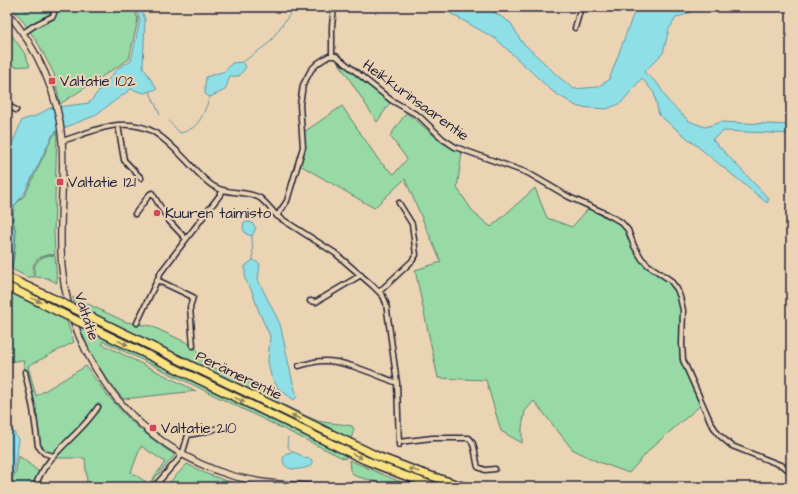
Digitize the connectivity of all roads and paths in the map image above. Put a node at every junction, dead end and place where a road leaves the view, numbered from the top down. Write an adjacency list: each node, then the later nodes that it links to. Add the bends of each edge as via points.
1 (52, 7): 6 (street, via 53,16)
2 (334, 7): 7 (street)
3 (581, 7): 5 (street)
4 (7, 12): 6 (main road, Valtatie)
5 (575, 28)
6 (23, 33): 11 (main road, Valtatie, via 41,65 56,104)
7 (332, 55): 16 (street, via 313,68 303,84 300,105 303,147 287,201); 34 (street, Heikkurinsaarentie, via 391,100 419,116 455,147 528,173 569,197 621,222 628,230 642,259 670,280 677,289 683,310 683,360 711,422 723,440 783,466)
8 (7, 105): 9 (street)
9 (16, 110)
10 (118, 125): 11 (street); 12 (street, via 124,160); 13 (street, via 130,125 154,132 214,187)
11 (62, 142): 31 (main road, Valtatie, via 62,268 70,312 76,329 91,361 110,391 134,418)
12 (141, 178)
13 (223, 191): 16 (street, via 249,194 259,198); 17 (street)
14 (399, 203): 22 (street, via 412,224 416,255)
15 (135, 214): 17 (street, via 152,193 168,221)
16 (277, 216): 18 (street, via 335,253)
17 (186, 239): 20 (street, via 160,272)
18 (361, 275): 22 (street); 23 (street, via 316,302)
19 (7, 277): 39 (highway, Perämerentie, one-way to 19, bridge, via 377,456)
20 (157, 280): 24 (street); 25 (street, via 193,296 190,307)
21 (7, 286): 38 (highway, Perämerentie, one-way to 38, bridge, via 365,460)
22 (379, 292): 28 (street, via 386,303)
23 (310, 301)
24 (136, 323)
25 (193, 346)
26 (299, 366): 28 (street, via 322,360 333,361)
27 (25, 372): 32 (street, via 38,446 44,453)
28 (397, 383): 33 (street, via 399,443 432,438 469,438 474,446 478,467 484,470)
29 (98, 407): 32 (street, via 88,421)
30 (218, 428): 31 (street, via 188,435)
31 (182, 454): 36 (street); 37 (main road, Valtatie, via 224,473 245,478)
32 (53, 456): 35 (street)
33 (496, 469)
34 (791, 472)
35 (35, 487)
36 (154, 487)
37 (323, 487)
38 (437, 487)
39 (465, 487)

